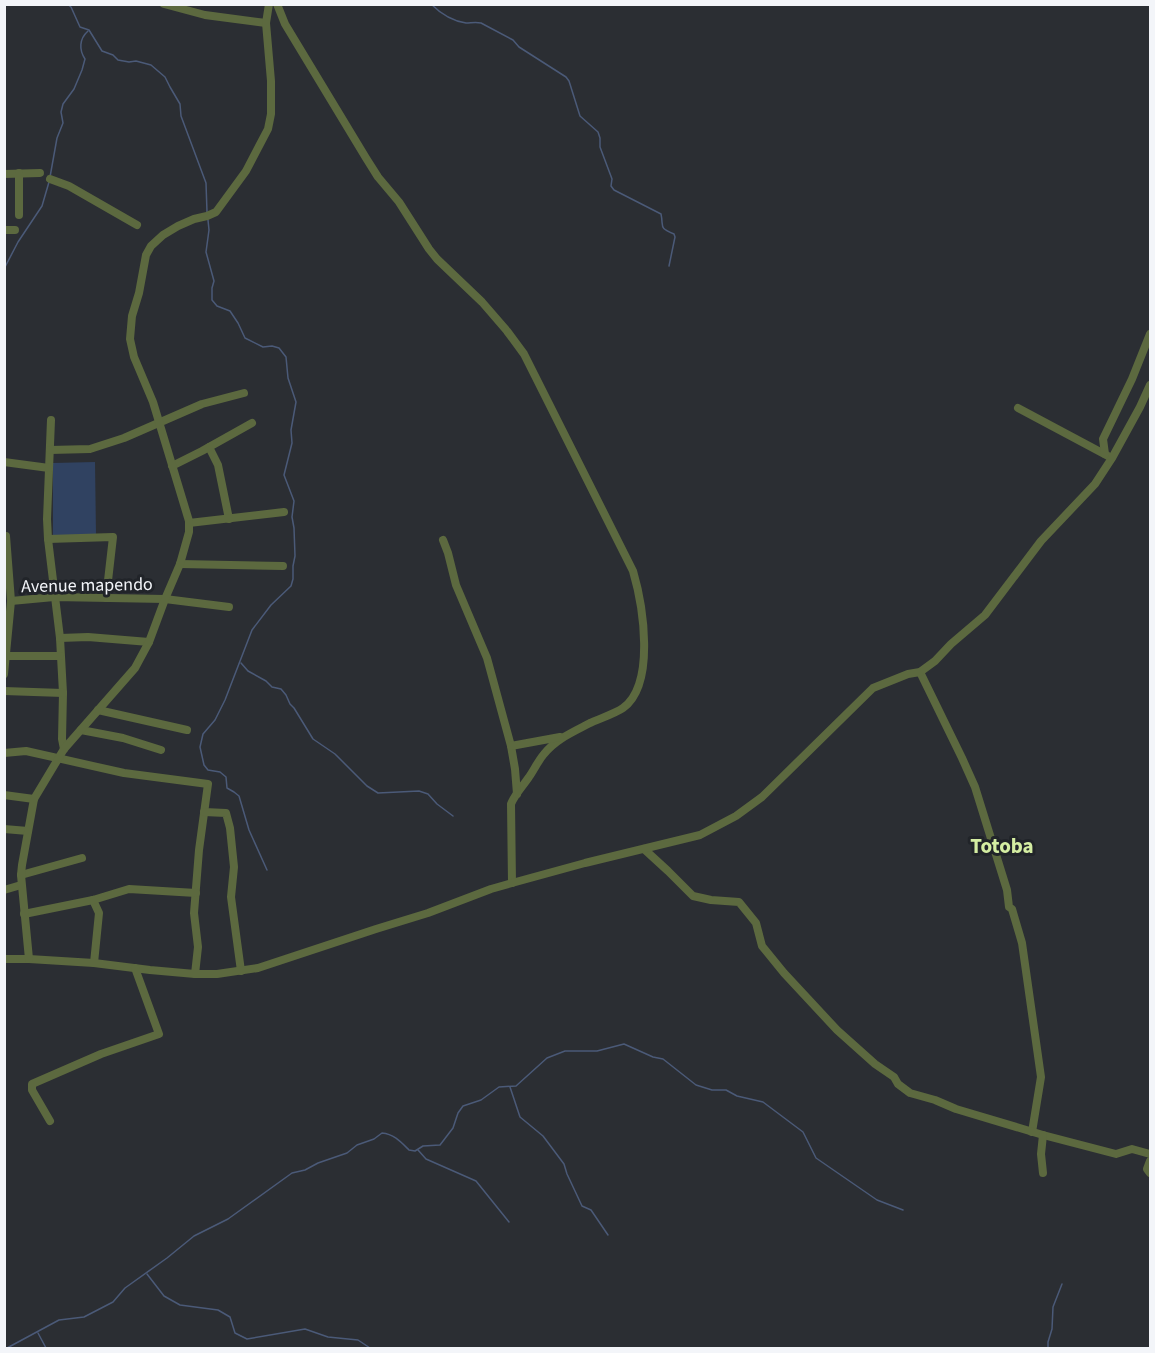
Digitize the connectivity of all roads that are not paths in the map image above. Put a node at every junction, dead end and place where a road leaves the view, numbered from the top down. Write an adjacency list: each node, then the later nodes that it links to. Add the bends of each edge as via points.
1 (164, 4): 4 (street, via 205,15)
2 (269, 4): 4 (street)
3 (277, 4): 51 (street, via 285,24 378,177 437,259 482,302 525,354 633,572 644,636 642,679 622,709)
4 (266, 23): 18 (street, via 271,81 268,129 246,171 216,212 163,235 146,255 130,339)
5 (40, 172): 6 (street)
6 (19, 173): 7 (street); 9 (street)
7 (4, 174)
8 (50, 179): 10 (street)
9 (19, 215)
10 (137, 225)
11 (4, 230): 12 (street)
12 (15, 230)
13 (1150, 334): 22 (street, via 1103,439)
14 (1150, 385): 22 (street)
15 (244, 393): 18 (street, via 202,404)
16 (1018, 408): 22 (street)
17 (51, 420): 21 (street)
18 (159, 423): 21 (street, via 90,449); 24 (street)
19 (252, 423): 20 (street)
20 (209, 447): 24 (street); 27 (street, via 218,465)
21 (50, 450): 25 (street)
22 (1108, 456): 44 (street, via 1095,484 1041,541 985,615)
23 (4, 462): 25 (street)
24 (172, 465): 28 (street)
25 (49, 468): 30 (street)
26 (284, 512): 27 (street)
27 (229, 519): 28 (street)
28 (189, 523): 32 (street)
29 (6, 536): 34 (street)
30 (48, 539): 35 (street); 36 (street, via 113,537)
31 (442, 540): 52 (street, via 487,658)
32 (180, 564): 33 (street); 37 (street)
33 (283, 566)
34 (7, 581): 38 (street)
35 (54, 597): 36 (street, Avenue mapendo); 38 (street, Avenue mapendo); 40 (street)
36 (106, 598): 37 (street, Avenue mapendo)
37 (165, 599): 39 (street, Avenue mapendo); 41 (street)
38 (11, 601): 42 (street)
39 (229, 607)
40 (60, 638): 41 (street); 43 (street)
41 (149, 642): 48 (street, via 135,668)
42 (6, 656): 43 (street); 45 (street)
43 (60, 656): 47 (street)
44 (920, 672): 63 (street, via 873,688 762,797 736,816 700,835); 79 (street, via 975,788 1022,943 1041,1077)
45 (4, 674)
46 (4, 691): 47 (street)
47 (63, 693): 53 (street)
48 (98, 710): 49 (street); 50 (street)
49 (81, 730): 53 (street); 54 (street)
50 (187, 730)
51 (564, 736): 52 (street); 57 (street, via 542,755)
52 (511, 746): 57 (street)
53 (64, 749): 56 (street)
54 (161, 750)
55 (4, 753): 56 (street, via 26,751)
56 (58, 758): 59 (street); 60 (street, via 124,773 208,784)
57 (517, 794): 66 (street, via 511,804)
58 (4, 795): 59 (street)
59 (33, 799): 62 (street)
60 (204, 812): 69 (street); 76 (street, via 226,813 230,828 234,867 231,897)
61 (4, 829): 62 (street)
62 (28, 831): 65 (street)
63 (644, 849): 66 (street); 79 (street, via 693,896 739,902 756,923 762,946 784,973 837,1030 910,1093)
64 (82, 858): 65 (street)
65 (21, 875): 67 (street)
66 (512, 883): 76 (street)
67 (21, 885): 68 (street); 71 (street)
68 (4, 890)
69 (196, 892): 70 (street, via 129,889); 77 (street)
70 (93, 900): 71 (street); 74 (street, via 99,913)
71 (24, 914): 73 (street)
72 (4, 959): 73 (street)
73 (29, 959): 74 (street)
74 (94, 963): 75 (street)
75 (135, 968): 77 (street); 78 (street, via 159,1034 32,1084)
76 (241, 971): 77 (street)
77 (195, 974)
78 (50, 1121)
79 (1032, 1132): 80 (street)
80 (1043, 1135): 81 (street, via 1116,1154 1132,1149); 83 (street)
81 (1150, 1154)
82 (1150, 1161): 84 (street)
83 (1043, 1173)
84 (1150, 1173)

